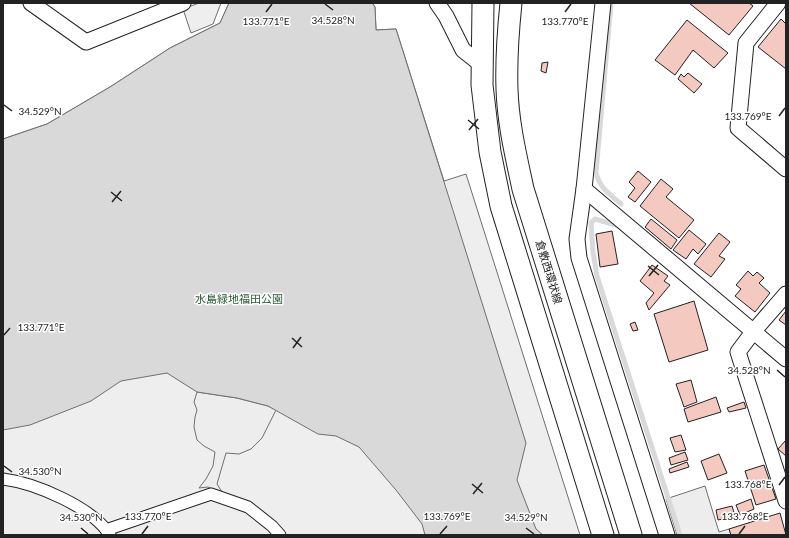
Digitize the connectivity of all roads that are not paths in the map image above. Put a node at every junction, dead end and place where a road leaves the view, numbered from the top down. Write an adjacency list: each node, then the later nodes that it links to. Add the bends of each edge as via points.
1 (31, 3): 2 (street, via 86,42)
2 (183, 3)
3 (437, 3): 8 (street, via 463,50)
4 (483, 3): 8 (main road)
5 (511, 3): 19 (main road, 倉敷西環状線, via 507,42 507,90 513,140 523,189)
6 (603, 3): 10 (street)
7 (778, 3): 9 (street, via 746,43 738,128)
8 (482, 65): 18 (main road, via 490,152 501,206)
9 (786, 169)
10 (584, 189): 12 (street); 20 (street, via 577,239 580,258)
11 (786, 294): 12 (street)
12 (754, 332): 13 (street); 15 (street, via 738,352)
13 (786, 359)
14 (3, 479): 16 (street, via 35,487 60,498 85,511)
15 (786, 500)
16 (108, 532): 17 (street, via 211,494 248,507)
17 (280, 535)
18 (602, 535)
19 (631, 535)
20 (667, 535)

